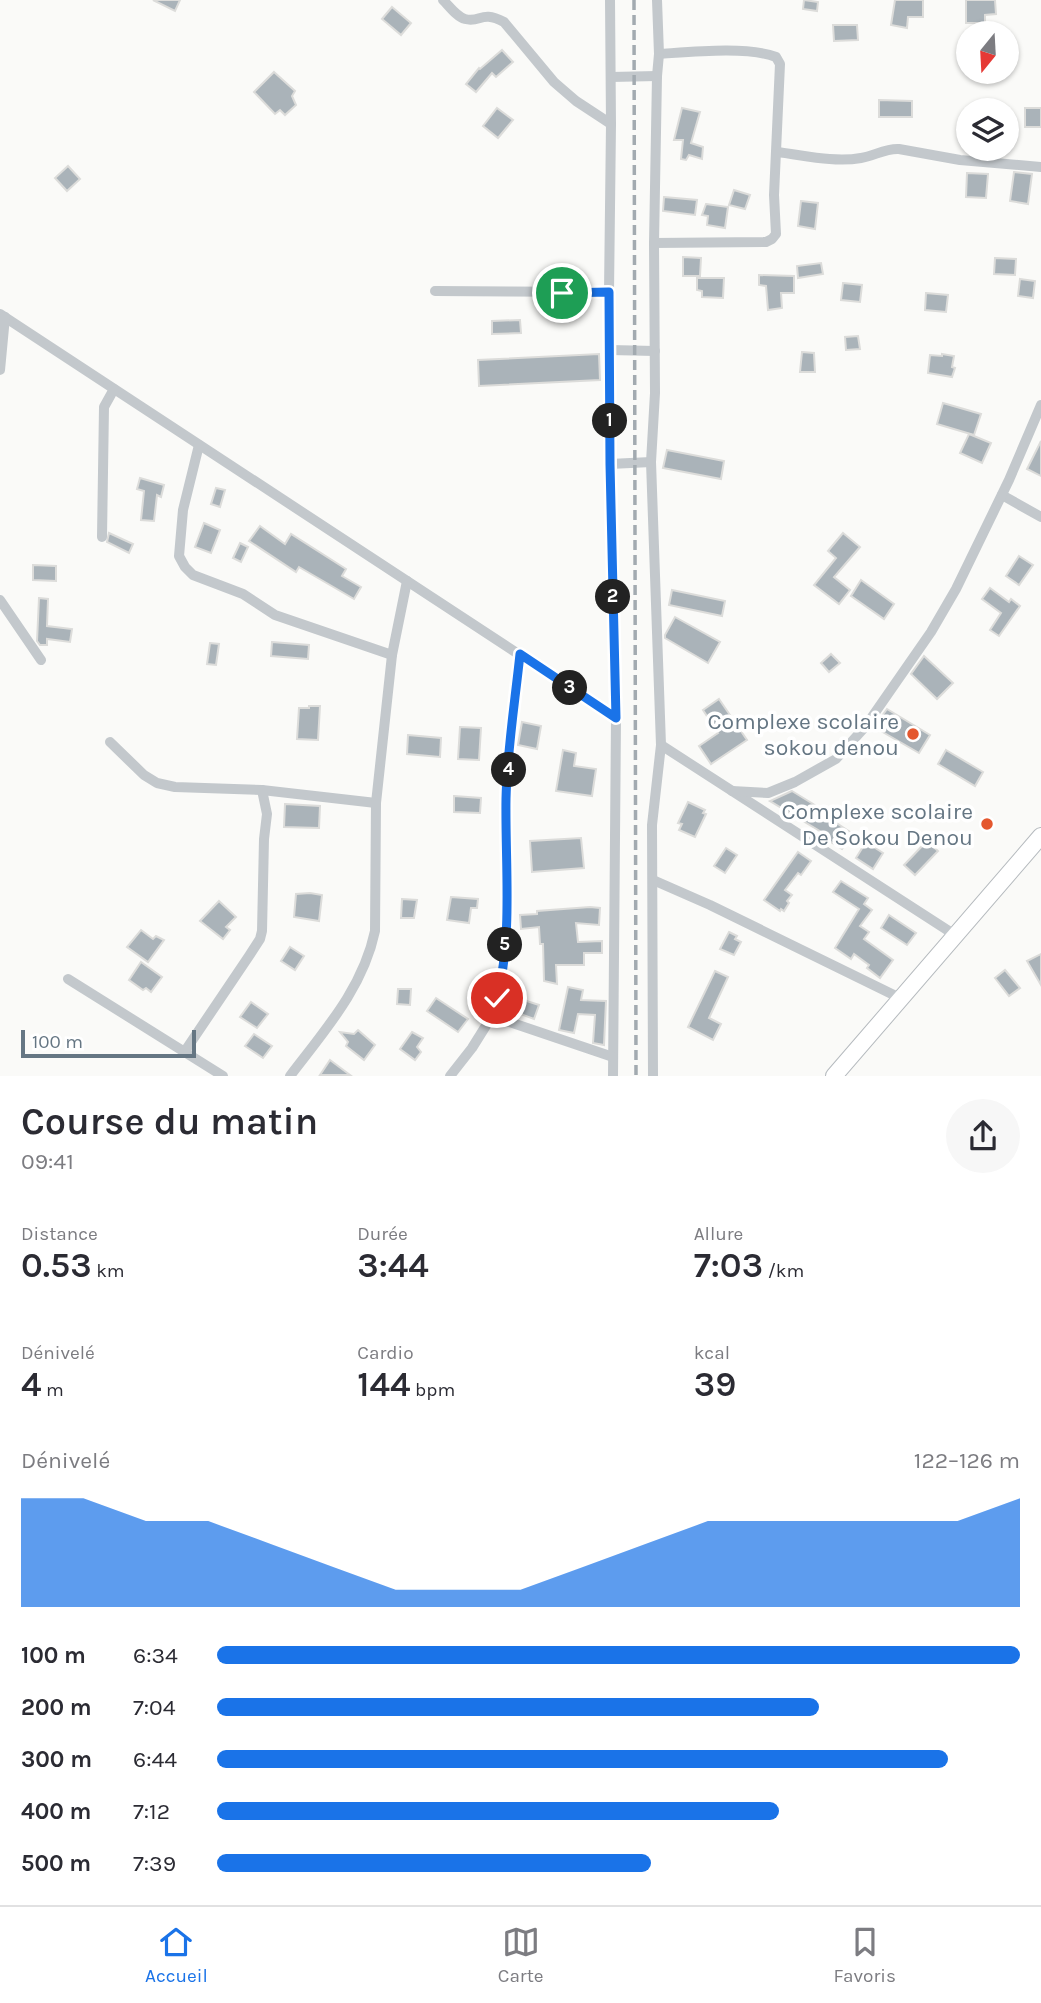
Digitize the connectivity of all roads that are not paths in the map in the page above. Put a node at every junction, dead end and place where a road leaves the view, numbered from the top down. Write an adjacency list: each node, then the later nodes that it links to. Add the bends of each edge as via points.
1 (443, 0): 7 (street, via 467,20 486,15 504,22 554,82)
2 (610, 0): 6 (street)
3 (657, 0): 4 (street)
4 (659, 54): 5 (street); 8 (street, via 720,51 776,57)
5 (657, 76): 6 (street); 10 (street)
6 (611, 77): 7 (street)
7 (611, 124): 12 (street)
8 (777, 152): 9 (street, via 850,159 891,148); 10 (street, via 776,234 772,239)
9 (1041, 167)
10 (654, 243): 15 (street)
11 (435, 291): 12 (street)
12 (609, 292): 14 (street)
13 (3, 316): 16 (street); 17 (street)
14 (610, 350): 15 (street); 21 (street)
15 (655, 351): 20 (street)
16 (0, 370)
17 (114, 389): 19 (street); 24 (street, via 104,407)
18 (1041, 405): 22 (street)
19 (199, 445): 25 (street); 28 (street, via 183,510 179,556 185,567 275,615)
20 (651, 462): 21 (street); 32 (street)
21 (610, 464): 30 (street)
22 (1002, 495): 23 (street); 34 (street, via 931,632 853,741 836,759 795,782 768,793)
23 (1041, 517)
24 (102, 537)
25 (407, 581): 27 (street); 28 (street)
26 (0, 600): 29 (street)
27 (520, 654): 30 (street); 41 (street, via 506,795 506,939)
28 (392, 656): 35 (street)
29 (41, 660)
30 (616, 718): 43 (street)
31 (110, 742): 33 (street, via 157,783)
32 (661, 745): 34 (street); 37 (street, via 652,825)
33 (262, 790): 35 (street); 42 (street, via 267,814 262,931)
34 (732, 791): 38 (street)
35 (376, 803): 45 (street, via 371,950 353,991)
36 (1041, 836): 38 (main road)
37 (653, 880): 40 (street); 48 (street)
38 (955, 935): 40 (main road)
39 (68, 979): 42 (street)
40 (900, 998): 49 (main road)
41 (492, 1016): 43 (street); 46 (street)
42 (185, 1051): 44 (street)
43 (613, 1056): 47 (street)
44 (223, 1076)
45 (290, 1076)
46 (450, 1076)
47 (613, 1076)
48 (653, 1076)
49 (834, 1076)

